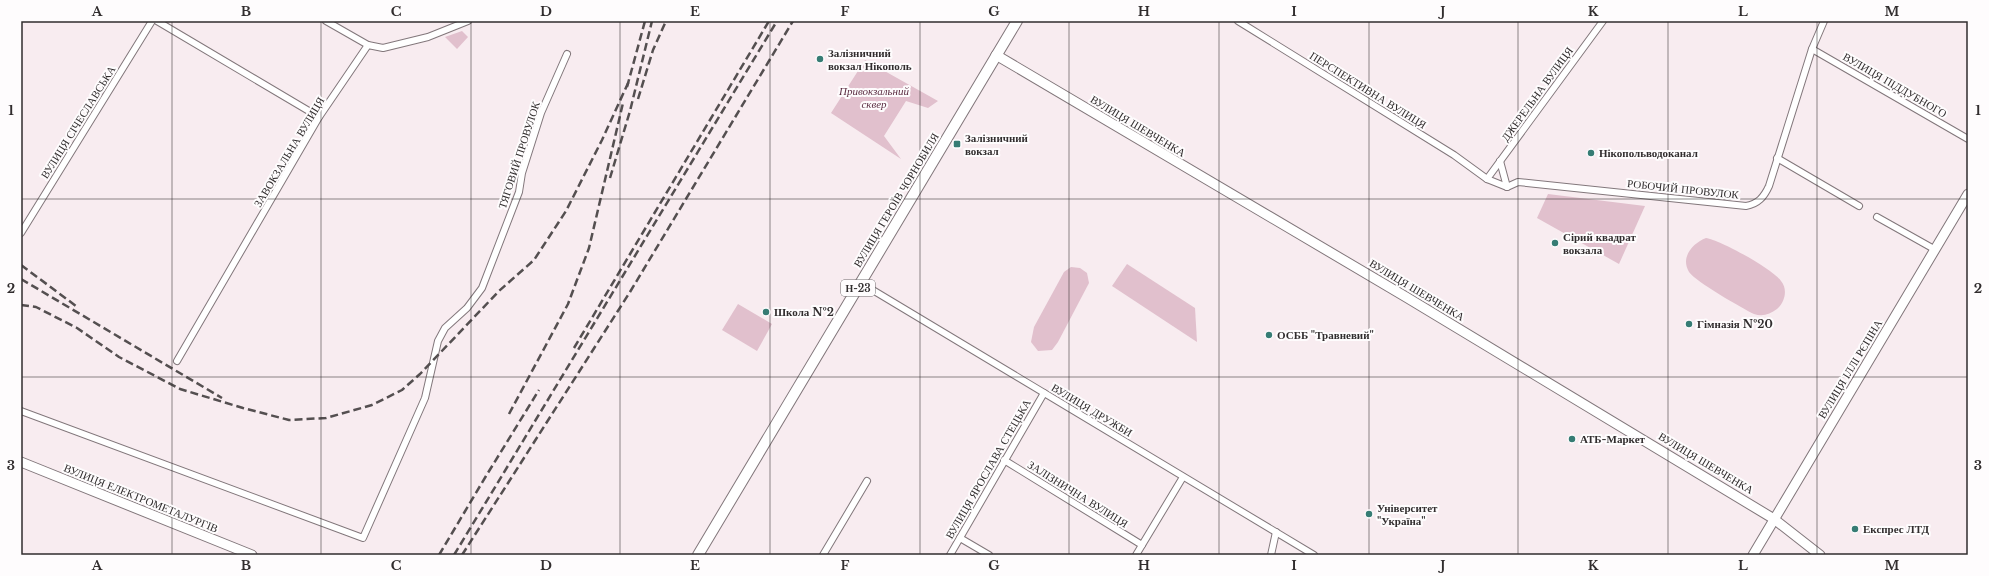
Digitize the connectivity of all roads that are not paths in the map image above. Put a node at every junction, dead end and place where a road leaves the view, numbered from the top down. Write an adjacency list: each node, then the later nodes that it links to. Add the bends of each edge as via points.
1 (152, 21): 22 (street, ВУЛИЦЯ СІЧЕСЛАВСЬКА)
2 (157, 21): 13 (street)
3 (326, 21): 9 (street)
4 (468, 21): 9 (street, via 428,37 383,48)
5 (1017, 21): 12 (main road, ВУЛИЦЯ ГЕРОЇВ ЧОРНОБИЛЯ / Н-23)
6 (1238, 21): 17 (street, ПЕРСПЕКТИВНА ВУЛИЦЯ)
7 (1603, 21): 16 (street, ДЖЕРЕЛЬНА ВУЛИЦЯ)
8 (1824, 21): 10 (street, РОБОЧИЙ ПРОВУЛОК)
9 (368, 45): 13 (street, ЗАВОКЗАЛЬНА ВУЛИЦЯ)
10 (1812, 49): 14 (street, ВУЛИЦЯ ПІДДУБНОГО); 15 (street, РОБОЧИЙ ПРОВУЛОК)
11 (567, 54): 27 (street, ТЯГОВИЙ ПРОВУЛОК, via 541,113 522,173 519,192 482,288 467,308 445,328 438,341 425,398 363,538)
12 (996, 55): 24 (main road, ВУЛИЦЯ ГЕРОЇВ ЧОРНОБИЛЯ / Н-23); 32 (street, ВУЛИЦЯ ШЕВЧЕНКА, via 1406,297)
13 (319, 117): 25 (street, ЗАВОКЗАЛЬНА ВУЛИЦЯ)
14 (1968, 139)
15 (1777, 158): 18 (street, РОБОЧИЙ ПРОВУЛОК, via 1765,196 1746,206 1518,182); 20 (street)
16 (1500, 161): 17 (street, ДЖЕРЕЛЬНА ВУЛИЦЯ); 18 (street)
17 (1487, 178): 18 (street)
18 (1507, 187)
19 (1968, 194): 23 (street, ВУЛИЦЯ ІЛЛІ РЄПІНА)
20 (1859, 206)
21 (1877, 217): 23 (street)
22 (21, 233)
23 (1934, 249): 32 (street, ВУЛИЦЯ ІЛЛІ РЄПІНА)
24 (861, 283): 26 (street, ВУЛИЦЯ ДРУЖБИ); 37 (main road, ВУЛИЦЯ ГЕРОЇВ ЧОРНОБИЛЯ / Н-23)
25 (177, 362)
26 (1044, 393): 28 (street, ВУЛИЦЯ ЯРОСЛАВА СТЕЦЬКА); 30 (street, ВУЛИЦЯ ДРУЖБИ)
27 (21, 411)
28 (1004, 460): 34 (street, ВУЛИЦЯ ЯРОСЛАВА СТЕЦЬКА); 35 (street, ЗАЛІЗНИЧНА ВУЛИЦЯ)
29 (21, 462): 36 (street, ВУЛИЦЯ ЕЛЕКТРОМЕТАЛУРГІВ)
30 (1183, 477): 33 (street, ВУЛИЦЯ ДРУЖБИ); 35 (street)
31 (867, 481): 38 (street)
32 (1774, 519): 44 (street, ВУЛИЦЯ ІЛЛІ РЄПІНА); 45 (street, ВУЛИЦЯ ШЕВЧЕНКА)
33 (1276, 532): 42 (street); 43 (street, ВУЛИЦЯ ДРУЖБИ)
34 (960, 538): 39 (street, ВУЛИЦЯ ЯРОСЛАВА СТЕЦЬКА); 40 (street)
35 (1142, 545): 41 (street)
36 (252, 555)
37 (698, 555)
38 (823, 555)
39 (950, 555)
40 (989, 555)
41 (1136, 555)
42 (1271, 555)
43 (1314, 555)
44 (1753, 555)
45 (1820, 555)

